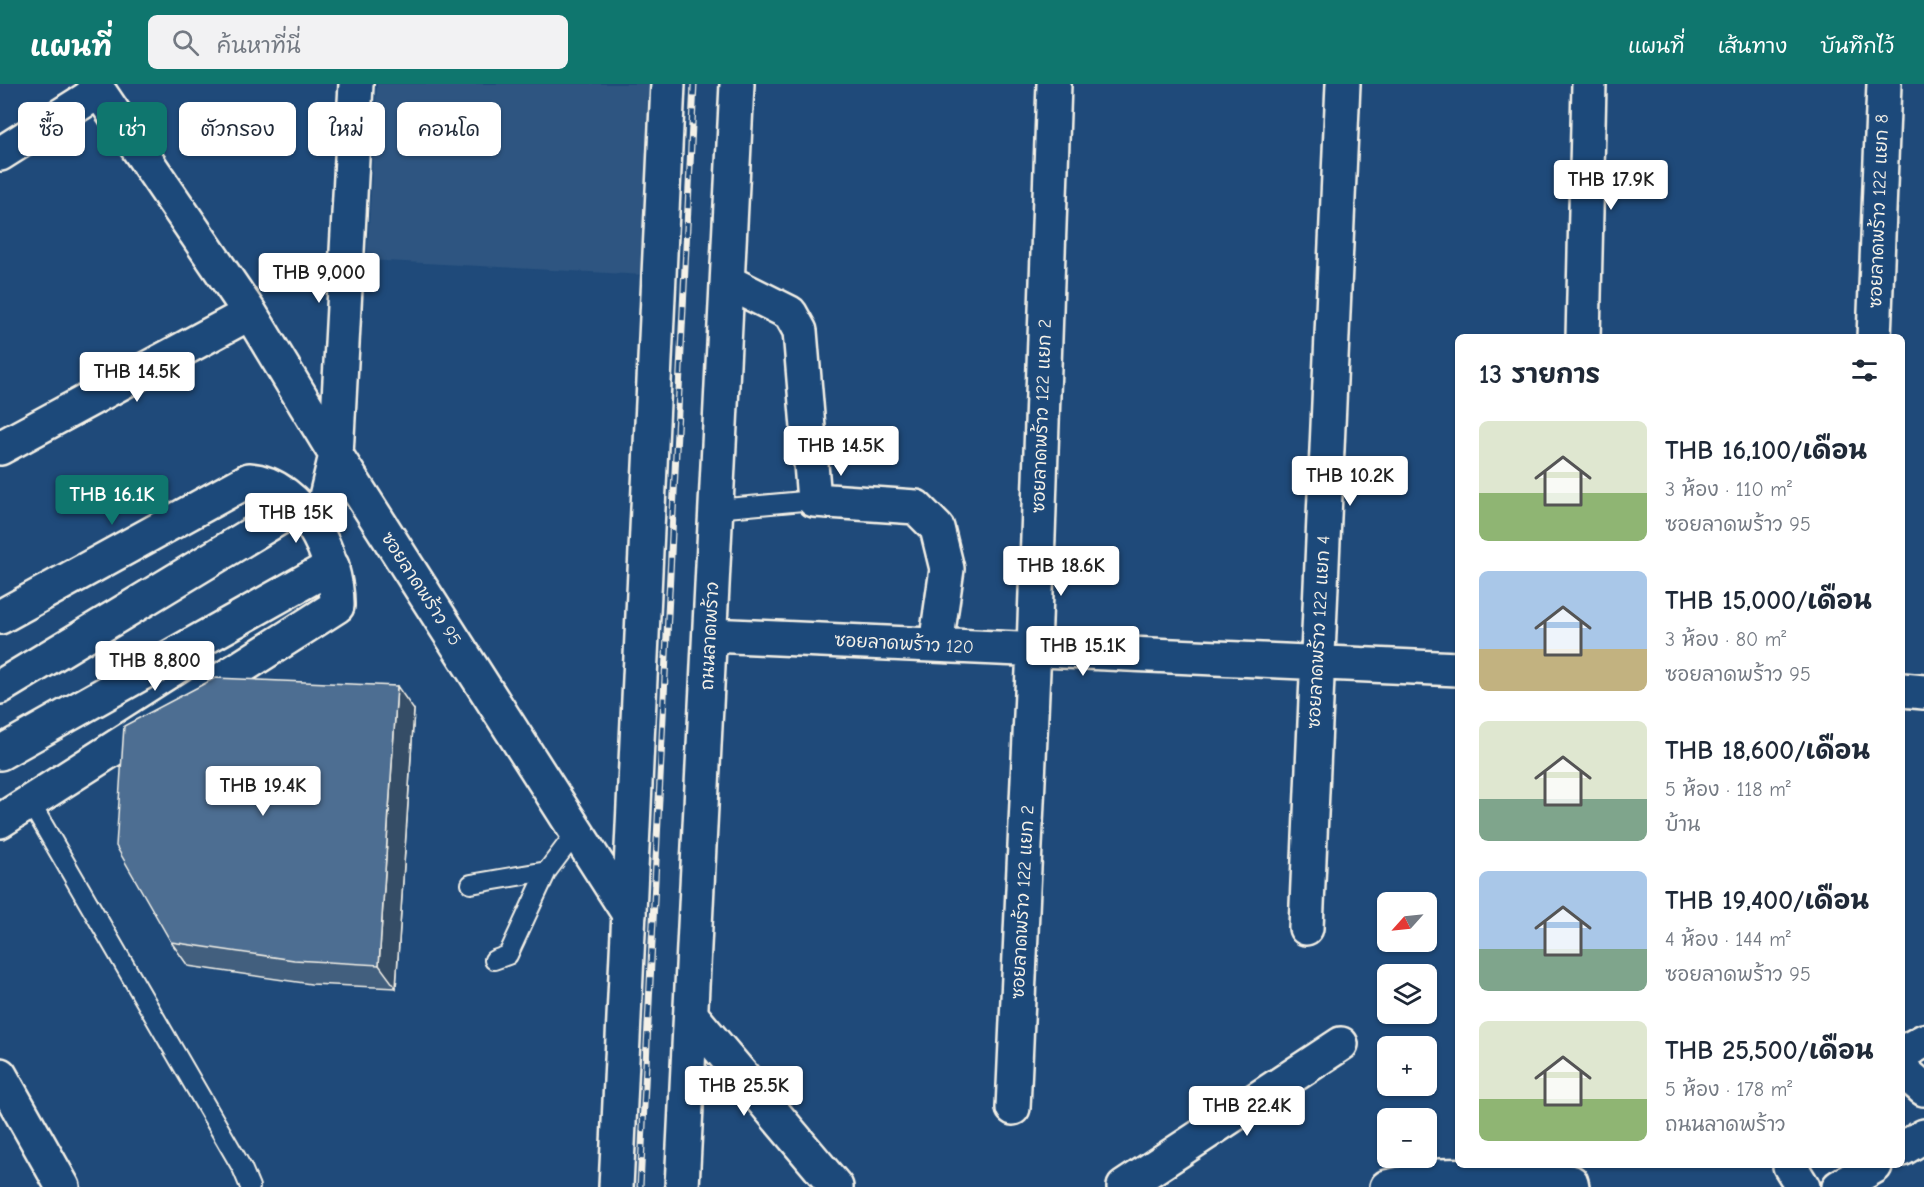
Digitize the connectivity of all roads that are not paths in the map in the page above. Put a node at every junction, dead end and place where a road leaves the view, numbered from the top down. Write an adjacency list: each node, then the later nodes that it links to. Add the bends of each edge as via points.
1 (356, 84): 15 (street)
2 (668, 84): 35 (street)
3 (737, 84): 10 (street, ถนนลาดพร้าว)
4 (1054, 84): 23 (street, ซอยลาดพร้าว 122 แยก 2)
5 (1343, 84): 24 (street, ซอยลาดพร้าว 122 แยก 4)
6 (1589, 84): 12 (street)
7 (1884, 84): 13 (street, ซอยลาดพร้าว 122 แยก 8)
8 (96, 88): 9 (street); 11 (street, ซอยลาดพร้าว 95)
9 (0, 154)
10 (728, 282): 16 (street, via 790,313 800,331); 17 (street, ถนนลาดพร้าว)
11 (250, 313): 14 (street); 15 (street, ซอยลาดพร้าว 95)
12 (1583, 334)
13 (1874, 334)
14 (0, 448)
15 (336, 455): 18 (street); 32 (street, ซอยลาดพร้าว 95)
16 (814, 500): 17 (lane); 22 (street, via 916,507 937,528 947,569)
17 (716, 509): 21 (street, ถนนลาดพร้าว)
18 (308, 518): 19 (street); 20 (street, via 266,481 249,480); 26 (street)
19 (332, 566): 29 (street); 30 (street, via 337,606)
20 (0, 617)
21 (710, 635): 22 (street, ซอยลาดพร้าว 120); 38 (street, ถนนลาดพร้าว)
22 (936, 645): 23 (street, ซอยลาดพร้าว 120)
23 (1034, 649): 24 (street, ซอยลาดพร้าว 120); 45 (street, ซอยลาดพร้าว 122 แยก 2)
24 (1318, 662): 25 (street, ซอยลาดพร้าว 120); 36 (street, ซอยลาดพร้าว 122 แยก 4)
25 (1455, 669)
26 (0, 687)
27 (1905, 690): 28 (street)
28 (1924, 692)
29 (0, 753)
30 (30, 802): 31 (street); 52 (lane)
31 (0, 821)
32 (577, 831): 33 (lane); 35 (street, ซอยลาดพร้าว 95)
33 (547, 871): 34 (lane); 37 (lane, via 508,955)
34 (471, 884)
35 (629, 914): 53 (street)
36 (1306, 928)
37 (494, 960)
38 (691, 1015): 54 (street, ถนนลาดพร้าว); 55 (street)
39 (1924, 1041): 41 (street)
40 (1341, 1044): 56 (street)
41 (1905, 1051)
42 (1905, 1073): 44 (street)
43 (0, 1075): 51 (street)
44 (1924, 1089)
45 (1013, 1108)
46 (1924, 1136): 47 (street)
47 (1905, 1147)
48 (1791, 1168): 59 (street)
49 (1872, 1168): 60 (street)
50 (1514, 1170): 57 (street, via 1439,1176); 58 (street, via 1571,1182)
51 (63, 1187)
52 (250, 1187)
53 (616, 1187)
54 (682, 1187)
55 (836, 1187)
56 (1124, 1187)
57 (1387, 1187)
58 (1572, 1187)
59 (1803, 1187)
60 (1839, 1187)

